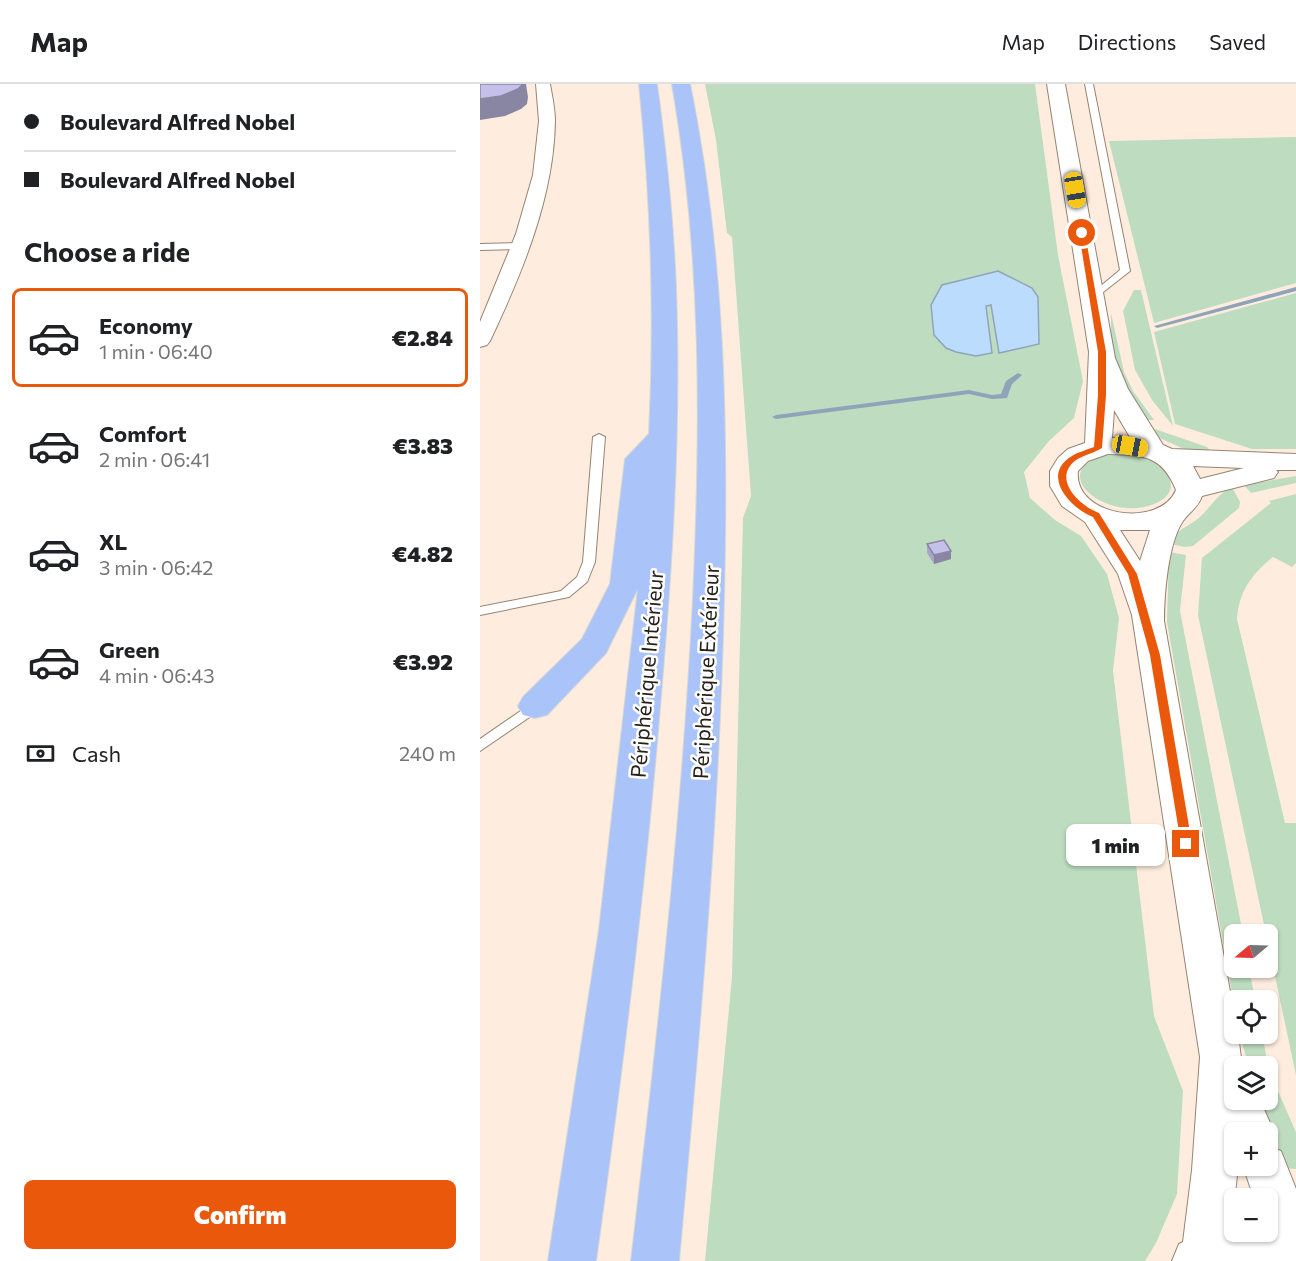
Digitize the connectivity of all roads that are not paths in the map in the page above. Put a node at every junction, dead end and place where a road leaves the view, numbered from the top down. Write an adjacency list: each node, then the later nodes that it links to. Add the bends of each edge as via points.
1 (543, 84): 6 (street, via 547,122 540,178)
2 (648, 84): 11 (highway, Périphérique Intérieur, via 664,254)
3 (681, 84): 29 (highway, Périphérique Extérieur, via 705,244 713,478 698,807)
4 (1056, 84): 8 (main road)
5 (1089, 84): 8 (lane, via 1125,271)
6 (521, 246): 7 (lane); 9 (street)
7 (480, 247)
8 (1093, 297): 10 (main road)
9 (480, 341)
10 (1102, 352): 13 (main road); 14 (main road, via 1120,397)
11 (664, 435): 21 (highway, via 639,459 625,584 595,645); 28 (highway, Périphérique Intérieur, via 634,796)
12 (600, 437): 19 (lane, via 589,562 583,579 565,594)
13 (1098, 448): 14 (main road, via 1130,446); 18 (main road, via 1073,459 1064,470 1062,483 1071,499)
14 (1160, 454): 15 (main road); 16 (main road, via 1180,468)
15 (1296, 463): 16 (main road)
16 (1190, 490): 17 (main road, via 1185,503)
17 (1171, 514): 18 (main road, via 1152,521 1130,522); 20 (main road, via 1159,541 1148,586)
18 (1096, 515): 20 (main road, via 1133,574)
19 (480, 611)
20 (1148, 621): 23 (main road)
21 (535, 706): 22 (lane)
22 (480, 746)
23 (1225, 1056)
24 (1224, 1103): 27 (main road)
25 (1269, 1176): 26 (main road)
26 (1296, 1249): 27 (main road, via 1248,1242)
27 (1200, 1258)
28 (572, 1261)
29 (655, 1261)

